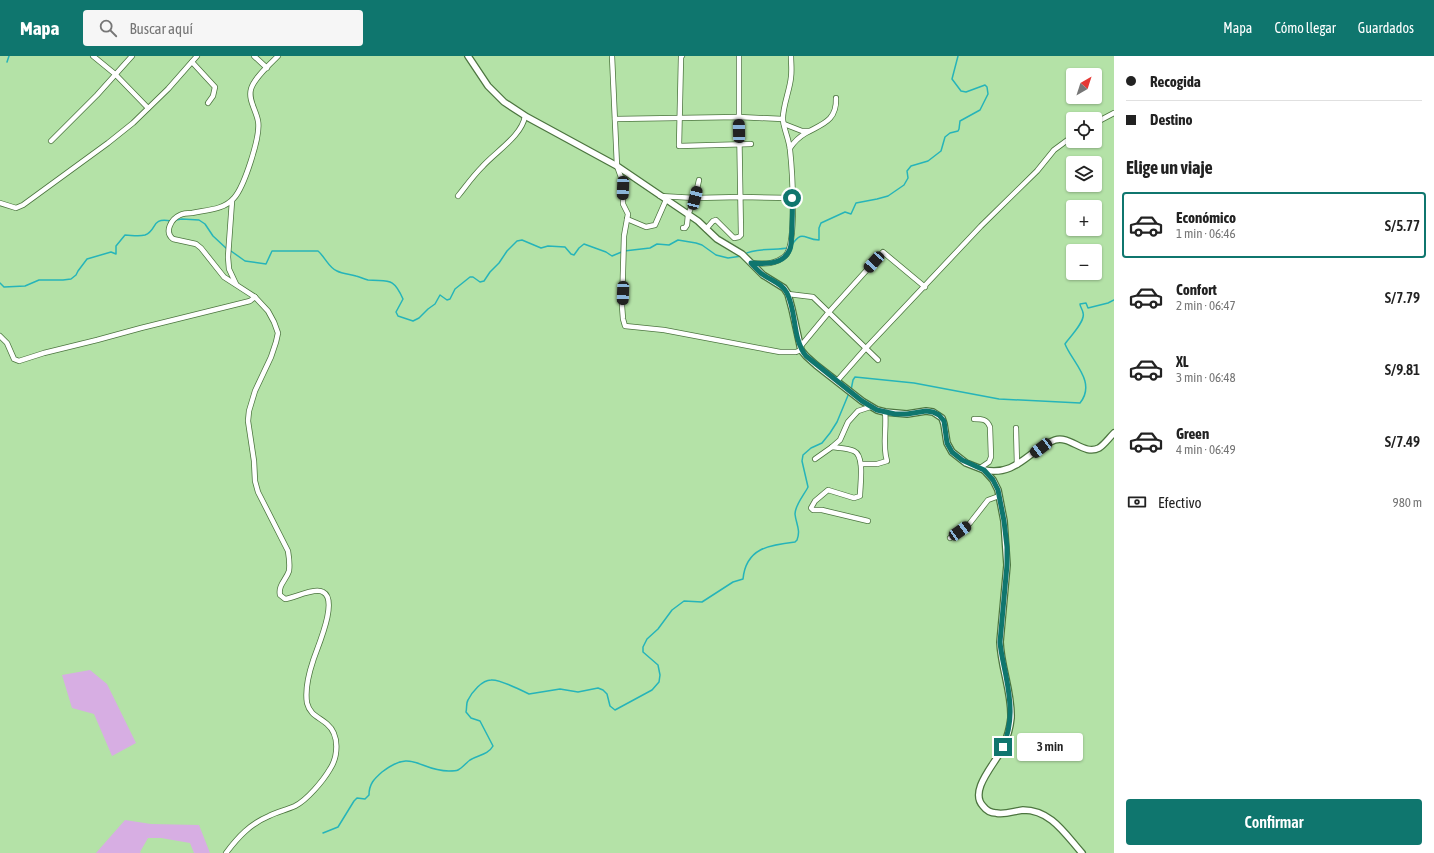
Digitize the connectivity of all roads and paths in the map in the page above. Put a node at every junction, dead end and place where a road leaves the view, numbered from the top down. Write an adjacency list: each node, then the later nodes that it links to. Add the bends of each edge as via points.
1 (93, 56): 13 (street)
2 (132, 56): 13 (street)
3 (197, 56): 11 (street)
4 (254, 56): 12 (street)
5 (278, 56): 12 (street)
6 (468, 56): 18 (street, via 497,96)
7 (612, 56): 23 (street)
8 (682, 56): 19 (street)
9 (739, 56): 20 (street)
10 (791, 56): 22 (street, via 791,78)
11 (192, 62): 15 (street, via 215,87); 16 (street)
12 (267, 68): 40 (street, via 251,89 250,98 258,130 241,188)
13 (115, 74): 16 (street); 27 (street)
14 (836, 98): 26 (street, via 835,112 823,125)
15 (208, 103)
16 (148, 108): 41 (street, via 108,143 23,205 16,208)
17 (1114, 113): 24 (street)
18 (525, 116): 32 (street); 34 (street, via 522,126 510,141 482,166)
19 (679, 118): 20 (street); 23 (street); 29 (street, via 679,146)
20 (738, 118): 21 (street); 29 (street)
21 (774, 118): 22 (street); 25 (street)
22 (783, 118): 25 (street)
23 (615, 119): 32 (street)
24 (1102, 119)
25 (784, 124): 26 (street, via 802,131); 31 (street)
26 (811, 130): 31 (street)
27 (52, 141)
28 (1066, 141): 48 (street, via 1054,150 1037,171 981,226)
29 (739, 144): 30 (street); 36 (street)
30 (751, 144)
31 (790, 148): 38 (street)
32 (617, 166): 35 (street); 43 (street, via 623,183 623,204 628,212)
33 (699, 180): 37 (street)
34 (458, 196)
35 (660, 196): 37 (street); 39 (street)
36 (741, 197): 37 (street); 38 (street); 45 (street, via 739,238 734,238 716,220)
37 (695, 198): 42 (street)
38 (792, 198): 46 (street, via 790,247 786,255 766,265)
39 (666, 200): 42 (street); 43 (street, via 655,225 646,227)
40 (232, 201): 47 (street, via 228,257 229,269); 47 (street, via 217,208 180,215 172,221 169,231 173,239 196,244 221,274)
41 (0, 203)
42 (688, 215): 44 (street, via 687,224); 45 (street)
43 (627, 219): 53 (street, via 624,236 622,306 625,326 664,330 780,352 796,352)
44 (683, 228)
45 (706, 228): 46 (street)
46 (751, 263): 49 (street, via 763,275 784,288)
47 (236, 284): 50 (street)
48 (925, 287): 51 (street, via 883,252); 54 (street)
49 (788, 294): 51 (street, via 813,297); 53 (street)
50 (255, 296): 52 (street, via 250,301 19,361 14,359); 70 (street, via 268,311 278,333 271,358 255,391 249,411 255,481 290,560 289,570 280,586 280,595 285,599 320,591 328,596 326,626 313,661 307,697 310,710 332,729 337,752 331,768 303,800 296,806 249,827)
51 (829, 312): 53 (street); 54 (street)
52 (0, 336)
53 (800, 348): 56 (street)
54 (866, 348): 55 (street); 56 (street)
55 (878, 360)
56 (837, 381): 57 (street)
57 (870, 407): 58 (street); 62 (street, via 858,411 852,417 840,440)
58 (885, 412): 64 (street, via 884,453 887,461); 66 (street, via 907,414 926,411 936,414 944,421 947,443 952,452 962,460)
59 (974, 419): 66 (street, via 983,419 990,427 991,457)
60 (1016, 428): 65 (street)
61 (1114, 433): 65 (street, via 1094,450 1082,448 1066,440 1056,440)
62 (832, 447): 63 (street); 64 (street, via 856,451)
63 (815, 459)
64 (861, 464): 68 (street, via 858,498 828,490 811,508)
65 (1017, 465): 66 (street, via 994,472)
66 (982, 469): 67 (street, via 993,480)
67 (999, 496): 69 (street, via 988,500 970,524); 71 (street, via 1006,536 1007,565 1001,654 1011,716 1003,747 980,785 979,799 984,808 996,814 1029,810 1044,814 1057,824)
68 (868, 521)
69 (950, 538)
70 (226, 853)
71 (1082, 853)

